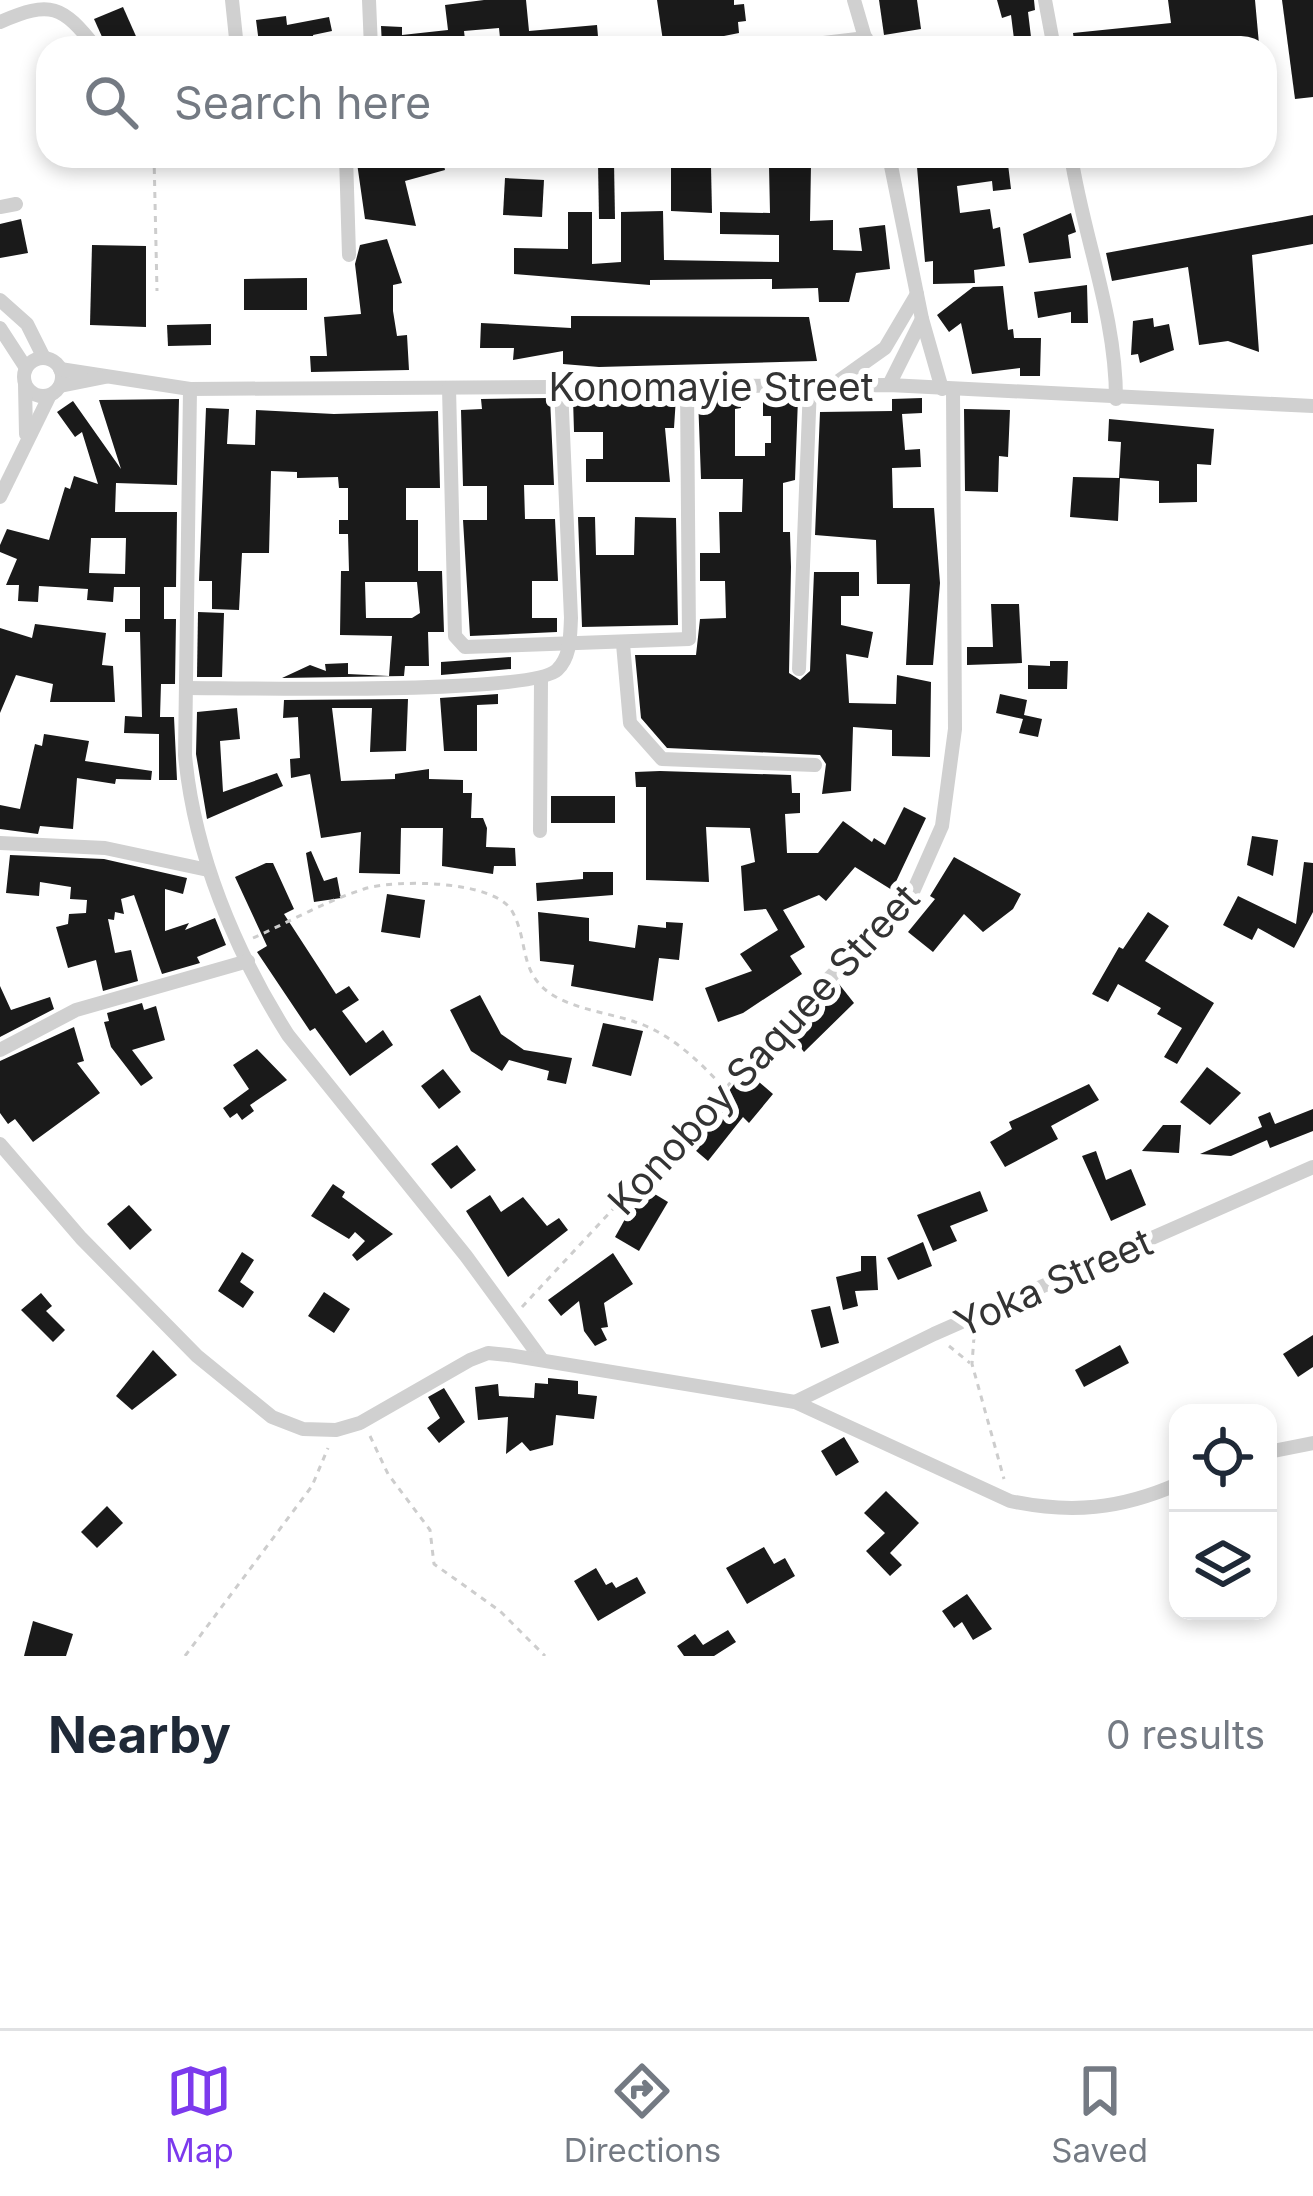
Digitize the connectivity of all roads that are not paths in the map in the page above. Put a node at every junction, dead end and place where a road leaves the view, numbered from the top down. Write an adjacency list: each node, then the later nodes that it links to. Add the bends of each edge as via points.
1 (232, 0): 7 (street)
2 (369, 0): 8 (street)
3 (854, 0): 9 (street)
4 (1045, 0): 10 (street)
5 (0, 22): 6 (street, via 40,7 60,10)
6 (85, 36)
7 (236, 36)
8 (370, 36)
9 (865, 36)
10 (1052, 36)
11 (346, 168): 14 (street)
12 (891, 168): 15 (street, Konoboy Saquee Street)
13 (1073, 168): 30 (street, via 1113,330)
14 (349, 255)
15 (917, 294): 17 (street, Konoboy Saquee Street); 25 (street, via 885,348)
16 (0, 300): 19 (street, via 27,324)
17 (922, 319): 22 (street); 29 (street, Konoboy Saquee Street)
18 (0, 328): 20 (street)
19 (44, 358): 20 (street); 21 (street)
20 (25, 376): 21 (street, via 32,394); 32 (street)
21 (56, 383): 28 (street, Konomayie Street, via 110,376); 32 (street)
22 (889, 385): 25 (street, Konomayie Street); 29 (street, Konomayie Street)
23 (687, 386): 24 (street, Konomayie Street); 26 (street, Konomayie Street); 35 (street, via 689,639)
24 (810, 386): 25 (street, Konomayie Street); 37 (street)
25 (833, 386)
26 (561, 387): 27 (street, Konomayie Street); 36 (street)
27 (448, 388): 28 (street, Konomayie Street); 36 (street, via 458,644)
28 (190, 389): 39 (street)
29 (948, 389): 30 (street, Konomayie Street); 45 (street, Konoboy Saquee Street, via 956,729 942,826 912,893)
30 (1116, 399): 31 (street, Konomayie Street)
31 (1313, 406)
32 (26, 439): 33 (street)
33 (8, 459): 34 (street)
34 (0, 497)
35 (623, 644): 36 (street); 40 (street, via 630,722 662,759)
36 (570, 646): 38 (street, via 559,670)
37 (800, 669)
38 (542, 680): 39 (street); 41 (street)
39 (187, 688): 43 (street, via 190,808)
40 (815, 765)
41 (540, 831)
42 (0, 843): 43 (street, via 105,848)
43 (208, 870): 44 (street)
44 (248, 961): 46 (street, via 76,1010); 49 (street, via 288,1035)
45 (794, 1014)
46 (0, 1050)
47 (0, 1144): 49 (street, via 81,1238 272,1417 336,1430 488,1353)
48 (1313, 1167): 50 (street, Yoka Street)
49 (542, 1360): 50 (street)
50 (795, 1402): 53 (street, via 1010,1501 1090,1508 1132,1504)
51 (1313, 1443): 52 (street)
52 (1277, 1450)
53 (1169, 1488)

